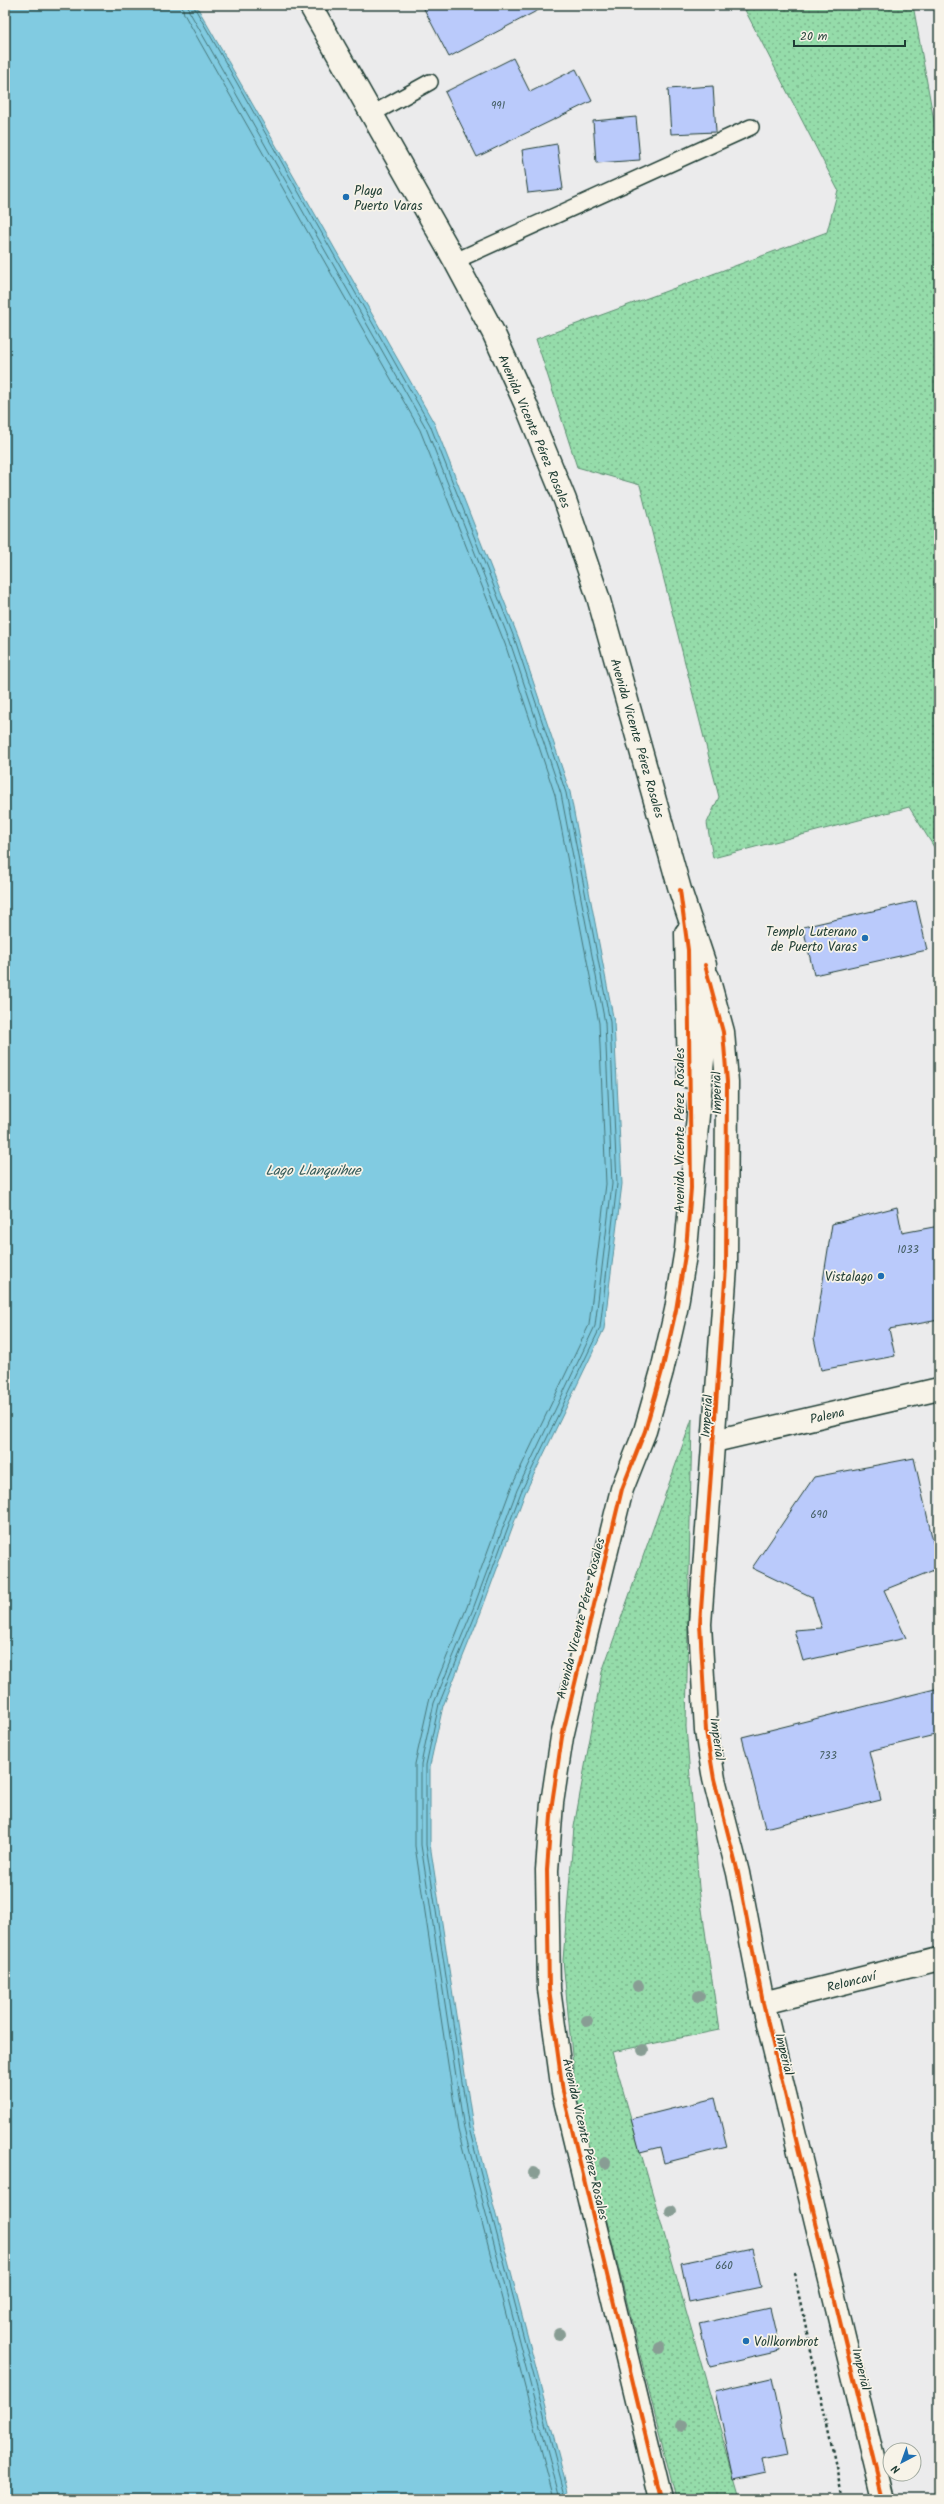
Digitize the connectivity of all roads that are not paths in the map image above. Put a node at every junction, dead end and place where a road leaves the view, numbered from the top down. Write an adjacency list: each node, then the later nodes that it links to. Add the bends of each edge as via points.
1 (310, 5): 3 (main road, Avenida Vicente Pérez Rosales)
2 (430, 82): 3 (lane)
3 (372, 114): 5 (main road, Avenida Vicente Pérez Rosales)
4 (752, 127): 5 (lane)
5 (456, 261): 6 (main road, Avenida Vicente Pérez Rosales, via 517,386 565,500 598,597)
6 (680, 890): 7 (main road, Avenida Vicente Pérez Rosales); 8 (main road, Avenida Vicente Pérez Rosales)
7 (688, 950): 9 (main road, Imperial); 11 (main road, Avenida Vicente Pérez Rosales)
8 (705, 965): 9 (main road, Avenida Vicente Pérez Rosales); 10 (main road, Imperial, via 723,1032)
9 (706, 1037): 10 (main road, Imperial); 11 (main road, Avenida Vicente Pérez Rosales)
10 (727, 1082): 13 (main road, Imperial, via 726,1266)
11 (691, 1188): 16 (main road, Avenida Vicente Pérez Rosales, via 686,1249 662,1371 644,1431 622,1489 562,1737 552,1803 546,1870 549,1989 563,2092)
12 (939, 1389): 13 (main road, Palena)
13 (714, 1440): 15 (main road, Imperial, via 702,1571 701,1678 714,1779 738,1873)
14 (939, 1959): 15 (main road, Reloncaví)
15 (763, 2004): 17 (main road, Imperial)
16 (661, 2499)
17 (883, 2499)

